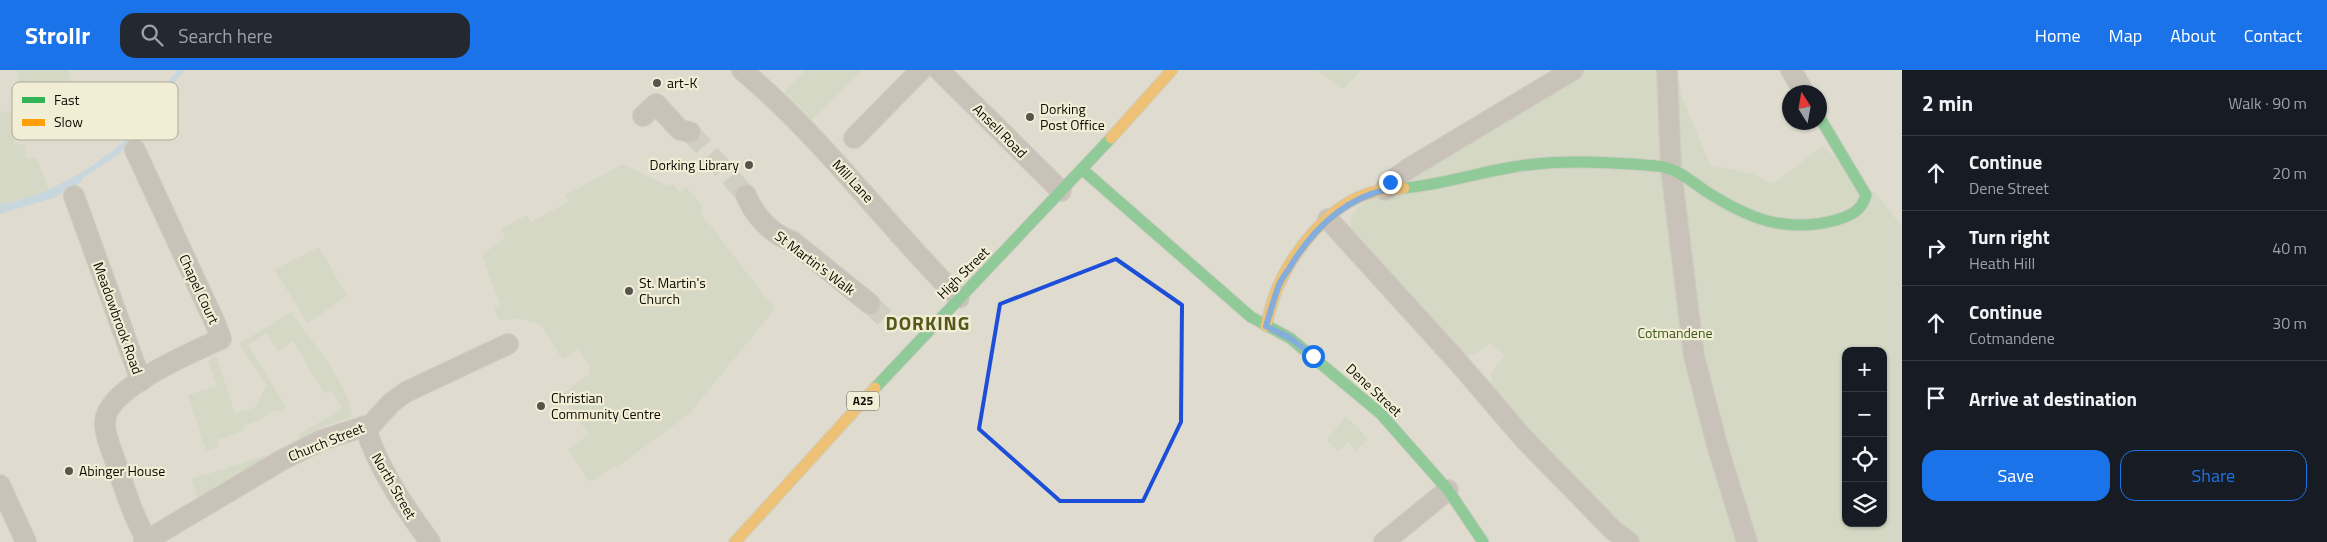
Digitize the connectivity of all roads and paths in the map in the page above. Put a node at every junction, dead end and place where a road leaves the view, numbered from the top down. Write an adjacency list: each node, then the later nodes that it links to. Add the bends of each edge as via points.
1 (742, 70): 21 (street, Mill Lane, via 835,161)
2 (921, 70): 12 (street)
3 (940, 70): 17 (street, Ansell Road)
4 (1172, 70): 15 (street, High Street / A25)
5 (1573, 70): 16 (street, via 1408,169 1390,182)
6 (1667, 70): 14 (street)
7 (1791, 70): 8 (street)
8 (1800, 85)
9 (643, 116): 11 (street, via 656,104 680,130)
10 (1827, 130): 14 (street, via 1866,196 1865,204 1856,212 1820,225 1792,227 1746,215)
11 (690, 132)
12 (854, 138)
13 (135, 150): 25 (street, Chapel Court, via 164,208 221,340)
14 (1671, 169): 16 (street, via 1543,163); 36 (street, via 1694,356)
15 (1083, 170): 17 (street, High Street / A25); 23 (street, Dene Street, via 1217,289)
16 (1385, 190): 20 (street, via 1350,203)
17 (1062, 191): 21 (street, High Street / A25)
18 (746, 195): 22 (street, St Martin's Walk, via 750,206 778,237 792,241)
19 (74, 196): 25 (street, Meadowbrook Road)
20 (1328, 220): 23 (street, via 1307,242 1280,284); 35 (street, via 1525,440 1614,531)
21 (958, 298): 32 (street, High Street / A25)
22 (870, 304)
23 (1266, 326): 28 (street, Dene Street, via 1290,338 1349,385 1381,414)
24 (508, 344): 26 (street, Church Street, via 406,392 372,424)
25 (141, 381): 29 (street, Meadowbrook Road, via 112,403 105,420 119,471)
26 (365, 426): 29 (street, Church Street, via 322,440 282,460); 31 (street, North Street, via 371,446 397,496)
27 (0, 485): 30 (street)
28 (1448, 490): 33 (street); 34 (street, Dene Street)
29 (145, 541)
30 (26, 542)
31 (430, 542)
32 (735, 542)
33 (1384, 542)
34 (1483, 542)
35 (1629, 542)
36 (1747, 542)

